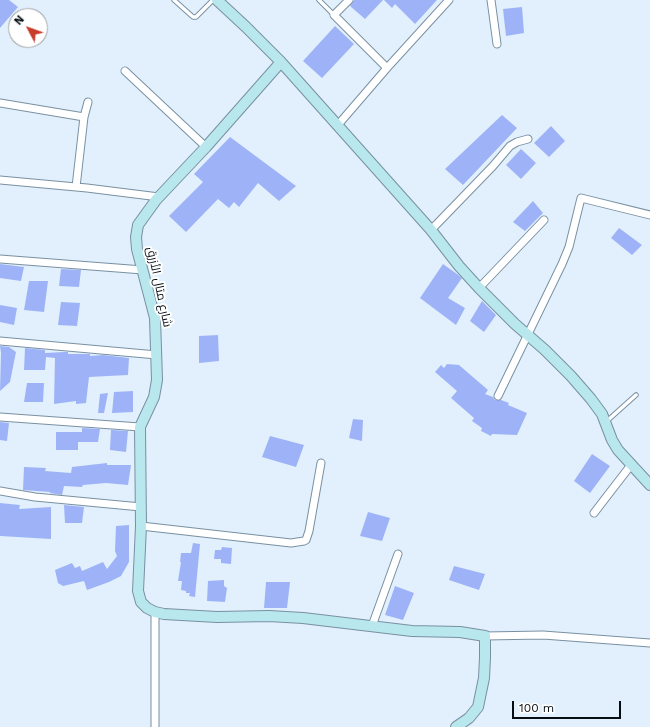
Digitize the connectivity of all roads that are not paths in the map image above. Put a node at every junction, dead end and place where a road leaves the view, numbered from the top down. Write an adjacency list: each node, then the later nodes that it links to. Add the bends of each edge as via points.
1 (174, 0): 2 (lane, via 196,17)
2 (213, 0)
3 (217, 0): 10 (street)
4 (319, 0): 8 (lane)
5 (349, 0): 8 (street)
6 (449, 0): 11 (street)
7 (491, 0): 9 (street)
8 (334, 15): 11 (street)
9 (497, 44)
10 (280, 62): 16 (street); 18 (street, شارع متال الأزرق)
11 (387, 68): 16 (street)
12 (125, 71): 18 (street)
13 (88, 102): 15 (street)
14 (0, 103): 15 (street)
15 (84, 117): 20 (street)
16 (337, 126): 24 (street)
17 (528, 139): 24 (street, via 510,146)
18 (206, 147): 21 (street, شارع متال الأزرق)
19 (0, 180): 20 (street)
20 (76, 187): 21 (street)
21 (159, 197): 26 (street, شارع متال الأزرق, via 138,225 137,243)
22 (650, 216): 28 (street, via 581,198 569,247)
23 (544, 220): 27 (street)
24 (431, 230): 27 (street)
25 (0, 259): 26 (street)
26 (143, 270): 30 (street, شارع متال الأزرق, via 155,318)
27 (479, 288): 28 (street)
28 (529, 335): 32 (street); 34 (street, via 571,376 591,399)
29 (0, 341): 30 (street)
30 (156, 355): 35 (street, شارع متال الأزرق, via 157,380 154,397)
31 (636, 395): 34 (lane)
32 (498, 396)
33 (0, 417): 35 (street)
34 (605, 422): 37 (street, via 618,450)
35 (140, 427): 40 (street)
36 (321, 463): 42 (street, via 309,531 304,541 291,543)
37 (631, 465): 38 (street); 41 (street)
38 (650, 485)
39 (0, 491): 40 (street, via 35,497)
40 (141, 507): 42 (street)
41 (594, 513)
42 (141, 526): 44 (street, via 138,591 141,602)
43 (398, 554): 45 (street)
44 (155, 612): 45 (street, via 178,616 303,618); 48 (street)
45 (372, 626): 46 (street)
46 (485, 636): 47 (street, via 544,635); 49 (street, via 484,671 478,707 469,718)
47 (650, 643)
48 (156, 727)
49 (456, 727)

